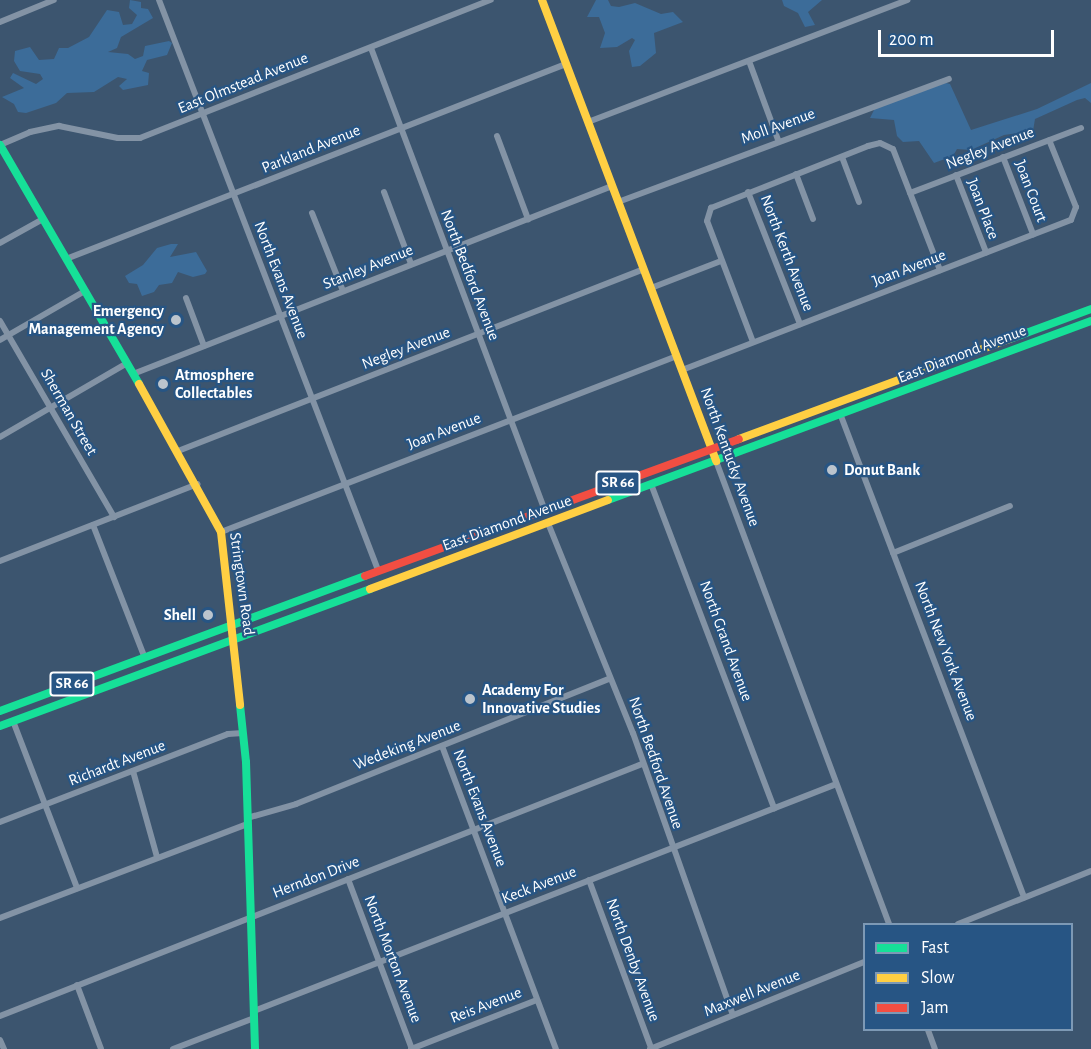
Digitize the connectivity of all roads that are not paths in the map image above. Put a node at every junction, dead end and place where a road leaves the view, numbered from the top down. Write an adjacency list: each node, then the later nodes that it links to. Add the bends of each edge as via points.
1 (54, 0): 6 (street)
2 (159, 0): 11 (street, North Evans Avenue)
3 (491, 0): 7 (street, East Olmstead Avenue)
4 (542, 0): 9 (main road, North Kentucky Avenue)
5 (908, 0): 8 (street)
6 (0, 22)
7 (370, 48): 11 (street, East Olmstead Avenue); 13 (street, North Bedford Avenue)
8 (749, 61): 12 (street); 16 (street)
9 (566, 64): 12 (main road, North Kentucky Avenue); 13 (street, Parkland Avenue)
10 (949, 79): 16 (street, Moll Avenue)
11 (203, 114): 18 (street, East Olmstead Avenue, via 140,138 118,138 59,126 30,132); 27 (street, North Evans Avenue)
12 (588, 122): 23 (main road, North Kentucky Avenue)
13 (401, 128): 27 (street, Parkland Avenue); 36 (street, North Bedford Avenue)
14 (1081, 128): 17 (street, Negley Avenue)
15 (496, 136): 32 (street)
16 (778, 140): 29 (street, Moll Avenue)
17 (1049, 140): 20 (street, Negley Avenue); 34 (street, Joan Avenue, via 1075,213 1071,220)
18 (0, 145): 31 (main road, Stringtown Road)
19 (842, 157): 21 (street); 26 (street, via 880,142 892,149); 28 (street)
20 (1003, 157): 22 (street, Negley Avenue); 34 (street, Joan Court)
21 (796, 174): 25 (street); 33 (street)
22 (956, 175): 26 (street, Negley Avenue); 37 (street, Joan Place)
23 (612, 186): 29 (main road, North Kentucky Avenue); 32 (street, Stanley Avenue)
24 (384, 192): 40 (street)
25 (748, 192): 39 (street, via 713,206 706,221); 51 (street, North Kerth Avenue)
26 (910, 193): 42 (street)
27 (233, 195): 38 (street, Parkland Avenue); 48 (street, North Evans Avenue)
28 (859, 201)
29 (618, 202): 41 (main road, North Kentucky Avenue)
30 (312, 213): 45 (street)
31 (43, 219): 35 (street); 38 (main road, Stringtown Road)
32 (528, 219): 36 (street, Stanley Avenue)
33 (813, 219)
34 (1033, 234): 37 (street, Joan Avenue)
35 (0, 243)
36 (446, 251): 40 (street, Stanley Avenue); 52 (street, North Bedford Avenue)
37 (986, 252): 42 (street, Joan Avenue)
38 (66, 259): 44 (main road, Stringtown Road)
39 (721, 261): 43 (street); 55 (street)
40 (411, 264): 45 (street, Stanley Avenue)
41 (644, 269): 43 (main road, North Kentucky Avenue); 52 (street, Negley Avenue)
42 (940, 270): 51 (street, Joan Avenue)
43 (651, 288): 57 (main road, North Kentucky Avenue)
44 (85, 291): 53 (street); 58 (main road, Stringtown Road)
45 (343, 291): 48 (street, Stanley Avenue)
46 (186, 298): 56 (street)
47 (1091, 309): 66 (main road, East Diamond Avenue / SR 66)
48 (281, 315): 56 (street, Stanley Avenue); 61 (street, North Evans Avenue)
49 (0, 321): 53 (street, Sherman Street)
50 (1091, 321): 63 (main road, East Diamond Avenue / SR 66)
51 (800, 324): 55 (street, Joan Avenue)
52 (478, 334): 61 (street, Negley Avenue); 64 (street, North Bedford Avenue)
53 (9, 335): 54 (street); 62 (street, Sherman Street)
54 (0, 340)
55 (753, 342): 59 (street, Joan Avenue)
56 (204, 345): 60 (street, Stanley Avenue)
57 (676, 356): 59 (main road, North Kentucky Avenue); 64 (street, Joan Avenue)
58 (127, 363): 60 (main road, Stringtown Road); 62 (street)
59 (682, 370): 66 (main road, North Kentucky Avenue)
60 (134, 374): 67 (main road, Stringtown Road)
61 (312, 398): 67 (street, Negley Avenue); 70 (street, North Evans Avenue)
62 (50, 408): 65 (street); 74 (street, Sherman Street)
63 (841, 416): 68 (main road, East Diamond Avenue / SR 66); 78 (street, North New York Avenue)
64 (511, 420): 70 (street, Joan Avenue); 73 (street, North Bedford Avenue)
65 (0, 437)
66 (711, 449): 68 (main road, North Kentucky Avenue); 73 (main road, East Diamond Avenue / SR 66)
67 (178, 451): 69 (main road, Stringtown Road)
68 (716, 461): 71 (main road, East Diamond Avenue / SR 66); 92 (street, North Kentucky Avenue)
69 (198, 484): 74 (street); 77 (main road, Stringtown Road)
70 (345, 484): 77 (street, Joan Avenue); 80 (street, North Evans Avenue)
71 (651, 484): 75 (main road, East Diamond Avenue / SR 66); 94 (street, North Grand Avenue)
72 (1010, 506): 78 (street)
73 (545, 510): 80 (main road, East Diamond Avenue / SR 66)
74 (114, 517): 76 (street)
75 (548, 523): 82 (main road, East Diamond Avenue / SR 66); 84 (street, North Bedford Avenue)
76 (93, 525): 79 (street); 83 (street)
77 (221, 532): 81 (main road, Stringtown Road)
78 (893, 553): 104 (street, North New York Avenue)
79 (0, 561)
80 (378, 570): 81 (main road, East Diamond Avenue / SR 66)
81 (233, 623): 82 (main road, Stringtown Road); 83 (main road, East Diamond Avenue / SR 66)
82 (234, 638): 86 (main road, East Diamond Avenue / SR 66); 88 (main road, Stringtown Road)
83 (144, 656): 85 (main road, East Diamond Avenue / SR 66)
84 (609, 679): 89 (street, Wedeking Avenue); 90 (street, North Bedford Avenue, via 618,692)
85 (0, 711)
86 (14, 721): 87 (main road, East Diamond Avenue / SR 66); 93 (street)
87 (0, 726)
88 (243, 733): 91 (street, Richardt Avenue, via 228,734); 95 (main road, Stringtown Road)
89 (442, 746): 95 (street, Wedeking Avenue); 97 (street, North Evans Avenue)
90 (642, 764): 97 (street, Herndon Drive); 98 (street, North Bedford Avenue)
91 (133, 771): 93 (street, Richardt Avenue); 99 (street)
92 (834, 785): 94 (street, Keck Avenue); 108 (street, North Kentucky Avenue)
93 (46, 804): 96 (street, Richardt Avenue); 103 (street)
94 (774, 808): 98 (street, Keck Avenue)
95 (248, 821): 99 (street, Wedeking Avenue); 106 (main road, Stringtown Road)
96 (0, 822)
97 (474, 830): 101 (street, Herndon Drive); 105 (street, North Evans Avenue)
98 (672, 848): 102 (street, Keck Avenue); 115 (street, North Bedford Avenue)
99 (157, 857): 103 (street, Wedeking Avenue)
100 (1091, 871): 104 (street)
101 (348, 879): 106 (street, Herndon Drive); 110 (street, North Morton Avenue)
102 (589, 880): 105 (street, Keck Avenue); 125 (street, North Denby Avenue)
103 (77, 888): 107 (street, Wedeking Avenue)
104 (1024, 897): 109 (street)
105 (505, 913): 110 (street, Keck Avenue); 113 (street, North Evans Avenue)
106 (251, 917): 112 (street, Herndon Drive); 114 (main road, Stringtown Road)
107 (0, 918)
108 (889, 923)
109 (960, 923)
110 (380, 962): 114 (street, Keck Avenue); 123 (street, North Morton Avenue)
111 (863, 962): 115 (street, Maxwell Avenue)
112 (77, 986): 116 (street, Herndon Drive); 120 (street)
113 (537, 1000): 123 (street, Reis Avenue); 124 (street, North Evans Avenue)
114 (254, 1015): 121 (street, Keck Avenue); 122 (main road, Stringtown Road)
115 (733, 1015): 125 (street, Maxwell Avenue)
116 (0, 1016)
117 (929, 1031): 126 (street)
118 (0, 1040): 119 (street)
119 (4, 1049)
120 (101, 1049)
121 (173, 1049)
122 (255, 1049)
123 (412, 1049)
124 (556, 1049)
125 (651, 1049)
126 (935, 1049)

